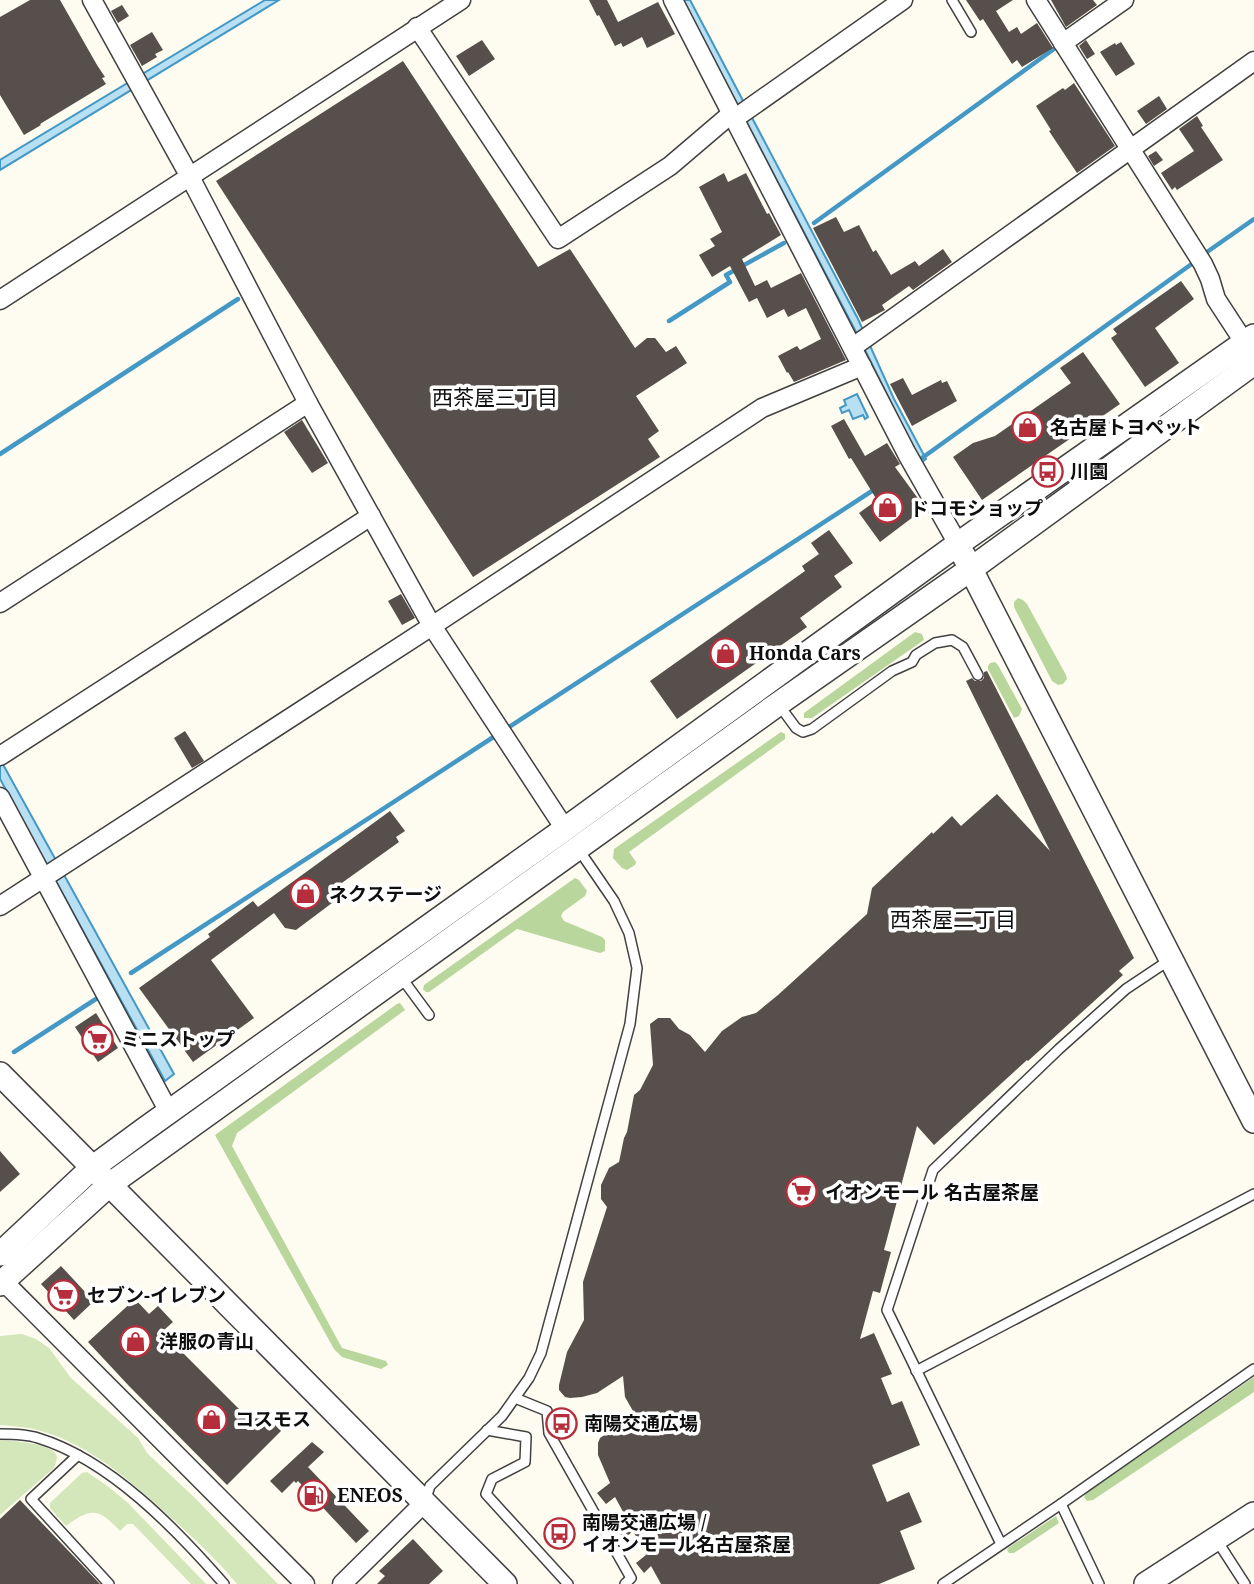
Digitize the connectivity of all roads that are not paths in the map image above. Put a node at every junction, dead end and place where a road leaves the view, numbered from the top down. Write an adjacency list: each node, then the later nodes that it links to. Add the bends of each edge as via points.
1 (92, 0): 14 (street)
2 (461, 0): 8 (street)
3 (673, 0): 12 (street)
4 (903, 0): 12 (street)
5 (952, 0): 9 (lane)
6 (1036, 0): 10 (street)
7 (1124, 0): 10 (street)
8 (417, 27): 12 (street, via 558,239 670,166); 14 (street)
9 (971, 32)
10 (1063, 43): 13 (street)
11 (1254, 61): 13 (street)
12 (739, 114): 16 (street)
13 (1131, 150): 16 (street); 17 (street, via 1203,264 1216,299)
14 (190, 177): 15 (street); 19 (street)
15 (0, 300)
16 (860, 342): 18 (street)
17 (1252, 350): 21 (street); 22 (street)
18 (862, 366): 21 (street); 24 (street, via 762,408)
19 (308, 404): 20 (street); 23 (street)
20 (371, 516): 24 (street); 27 (street)
21 (958, 544): 22 (street); 29 (street)
22 (971, 569): 26 (street); 33 (street)
23 (0, 603)
24 (432, 626): 29 (street); 31 (street)
25 (978, 676): 26 (lane, via 963,647 951,640 916,654 912,662 892,671 812,729 803,732 796,728)
26 (778, 704): 30 (street)
27 (0, 756)
28 (0, 797): 31 (street)
29 (565, 829): 37 (street)
30 (578, 849): 34 (street); 46 (lane, via 614,901 629,933 636,980 630,1024 542,1350)
31 (52, 873): 32 (street); 37 (street)
32 (0, 906)
33 (1171, 959): 38 (street); 45 (lane, via 1126,989 933,1170 887,1310)
34 (401, 976): 35 (lane); 40 (street)
35 (429, 1015)
36 (0, 1074): 39 (street)
37 (169, 1111): 39 (street)
38 (1254, 1121)
39 (92, 1168): 40 (street); 42 (street)
40 (109, 1185): 43 (street); 50 (street)
41 (1254, 1194): 45 (lane)
42 (0, 1254)
43 (2, 1283): 57 (street)
44 (1254, 1369): 51 (lane)
45 (916, 1371): 54 (lane)
46 (514, 1398): 47 (lane); 61 (lane, via 547,1411 549,1433 631,1578)
47 (487, 1430): 50 (lane, via 430,1486); 60 (lane, via 526,1437 525,1462 492,1479 486,1494)
48 (0, 1434): 49 (lane, via 37,1437)
49 (78, 1455): 55 (lane, via 31,1500); 56 (lane, via 96,1464 169,1525)
50 (425, 1502): 58 (street); 59 (street)
51 (1061, 1504): 54 (lane); 63 (lane)
52 (1254, 1514): 53 (street)
53 (1216, 1539): 64 (street); 65 (lane)
54 (1001, 1545): 62 (lane)
55 (109, 1584)
56 (224, 1584)
57 (305, 1584)
58 (342, 1584)
59 (505, 1584)
60 (568, 1584)
61 (625, 1584)
62 (943, 1584)
63 (1099, 1584)
64 (1146, 1584)
65 (1245, 1584)

